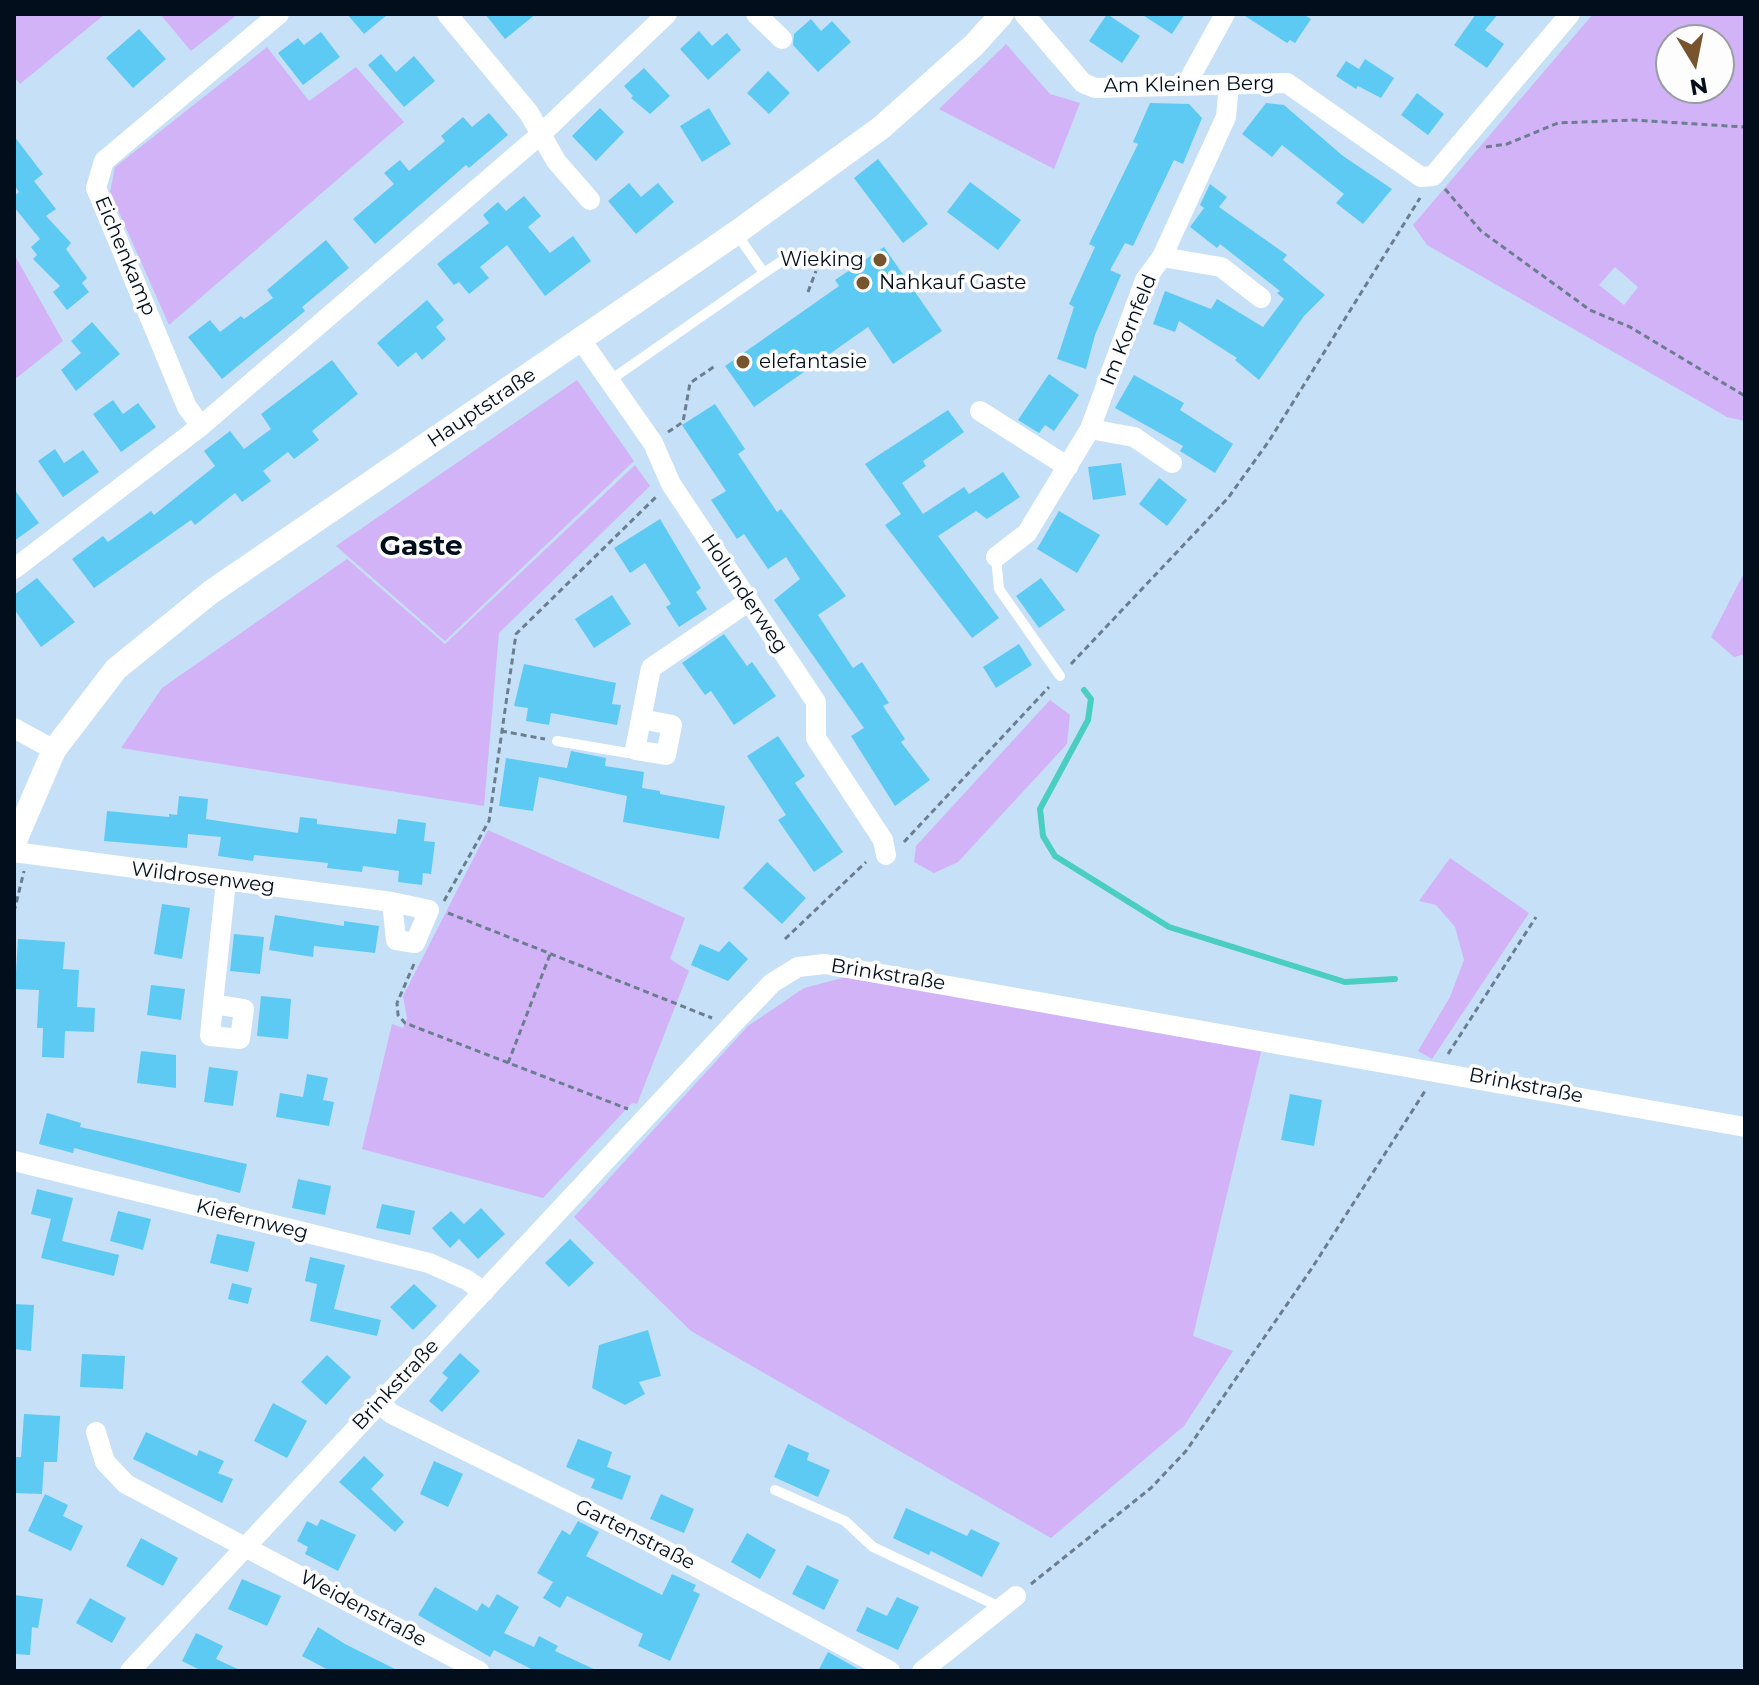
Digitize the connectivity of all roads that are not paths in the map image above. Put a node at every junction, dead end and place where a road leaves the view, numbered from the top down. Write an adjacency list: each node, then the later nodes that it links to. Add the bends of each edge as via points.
1 (279, 14): 22 (street, Eichenkamp, via 104,161 96,188 187,407)
2 (447, 14): 12 (street)
3 (667, 14): 12 (street)
4 (756, 14): 9 (street)
5 (1002, 14): 14 (street, Hauptstraße, via 882,127)
6 (1024, 14): 10 (street, Am Kleinen Berg, via 1083,83 1095,88)
7 (1225, 14): 10 (street)
8 (1570, 14): 11 (street, Am Kleinen Berg, via 1433,176 1421,177 1287,83)
9 (782, 39)
10 (1186, 85): 11 (street, Am Kleinen Berg)
11 (1229, 85): 15 (street, Im Kornfeld, via 1226,117)
12 (541, 134): 13 (street, via 556,161); 22 (street)
13 (590, 200)
14 (736, 233): 17 (lane); 19 (street, Hauptstraße)
15 (1162, 257): 18 (street, via 1221,267); 23 (street, Im Kornfeld, via 1145,280)
16 (785, 259): 17 (lane)
17 (764, 273): 20 (lane)
18 (1261, 298)
19 (581, 340): 20 (street, Holunderweg); 33 (street, Hauptstraße, via 211,592 116,669)
20 (609, 381): 28 (street, Holunderweg, via 653,443 671,484)
21 (980, 411): 25 (street)
22 (201, 426): 27 (street)
23 (1090, 429): 24 (street, via 1134,437); 25 (street, Im Kornfeld)
24 (1172, 463)
25 (1068, 467): 26 (street, Im Kornfeld, via 1027,533)
26 (996, 557): 29 (lane, via 999,589)
27 (14, 569)
28 (748, 602): 30 (street, via 651,668); 36 (street, Holunderweg, via 816,702 816,738 883,840)
29 (1060, 676)
30 (641, 719): 34 (street); 34 (street, via 672,725 666,755)
31 (14, 728): 33 (street)
32 (557, 741): 34 (lane)
33 (54, 750): 35 (street, Hauptstraße)
34 (635, 750)
35 (19, 850): 37 (street, Wildrosenweg)
36 (886, 855)
37 (226, 881): 38 (street, Wildrosenweg); 39 (street)
38 (392, 902): 38 (street, Wildrosenweg, via 429,910 415,943 396,940)
39 (213, 1004)
40 (1745, 1127): 42 (street, Brinkstraße, via 825,964 798,967 772,983)
41 (14, 1161): 42 (street, Kiefernweg, via 429,1263)
42 (484, 1292): 43 (street, Brinkstraße)
43 (379, 1403): 46 (street, Brinkstraße); 51 (street, Gartenstraße)
44 (96, 1432): 46 (street, Weidenstraße, via 105,1462 126,1484)
45 (775, 1490): 47 (lane, via 845,1521 873,1547)
46 (247, 1548): 48 (street, Weidenstraße); 49 (street, Brinkstraße)
47 (1009, 1602): 52 (street)
48 (454, 1666): 50 (street, Weidenstraße)
49 (130, 1671)
50 (479, 1671)
51 (890, 1671)
52 (922, 1671)

